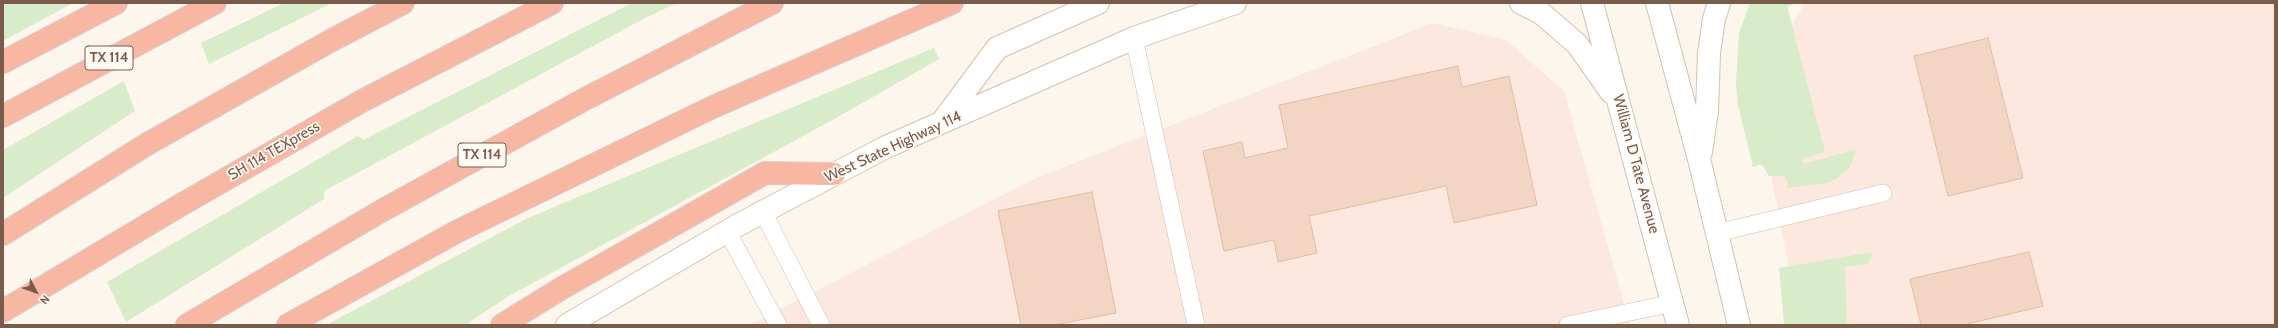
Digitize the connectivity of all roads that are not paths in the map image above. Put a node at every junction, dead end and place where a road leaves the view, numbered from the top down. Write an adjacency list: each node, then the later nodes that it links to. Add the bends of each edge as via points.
1 (116, 3): 14 (highway)
2 (215, 3): 16 (highway, TX 114)
3 (403, 3): 24 (highway, via 149,143)
4 (552, 3): 26 (highway, SH 114 TEXpress, via 360,102)
5 (772, 3): 27 (highway, TX 114, via 564,110 383,210)
6 (952, 3): 28 (highway, via 715,106 458,231)
7 (1098, 3): 17 (main road, via 998,48)
8 (1235, 3): 13 (main road, West State Highway 114)
9 (1521, 3): 15 (main road, via 1541,13 1577,44)
10 (1592, 3): 15 (main road, William D Tate Avenue)
11 (1657, 3): 18 (main road)
12 (1719, 3): 18 (main road, via 1709,53 1707,111)
13 (1134, 38): 17 (main road, West State Highway 114); 33 (lane)
14 (3, 62)
15 (1620, 104): 25 (main road, William D Tate Avenue)
16 (3, 116)
17 (942, 123): 19 (main road, West State Highway 114, via 886,147)
18 (1700, 164): 23 (main road)
19 (834, 174): 21 (main road, West State Highway 114); 29 (highway, via 765,173 568,284)
20 (1883, 193): 23 (lane)
21 (763, 212): 22 (main road, West State Highway 114); 32 (lane)
22 (727, 231): 30 (main road, West State Highway 114); 31 (lane)
23 (1717, 233): 36 (main road)
24 (3, 234)
25 (1673, 303): 34 (lane); 35 (main road, William D Tate Avenue)
26 (3, 311)
27 (187, 325)
28 (288, 325)
29 (502, 325)
30 (567, 325)
31 (778, 325)
32 (821, 325)
33 (1196, 325)
34 (1568, 325)
35 (1678, 325)
36 (1739, 325)

